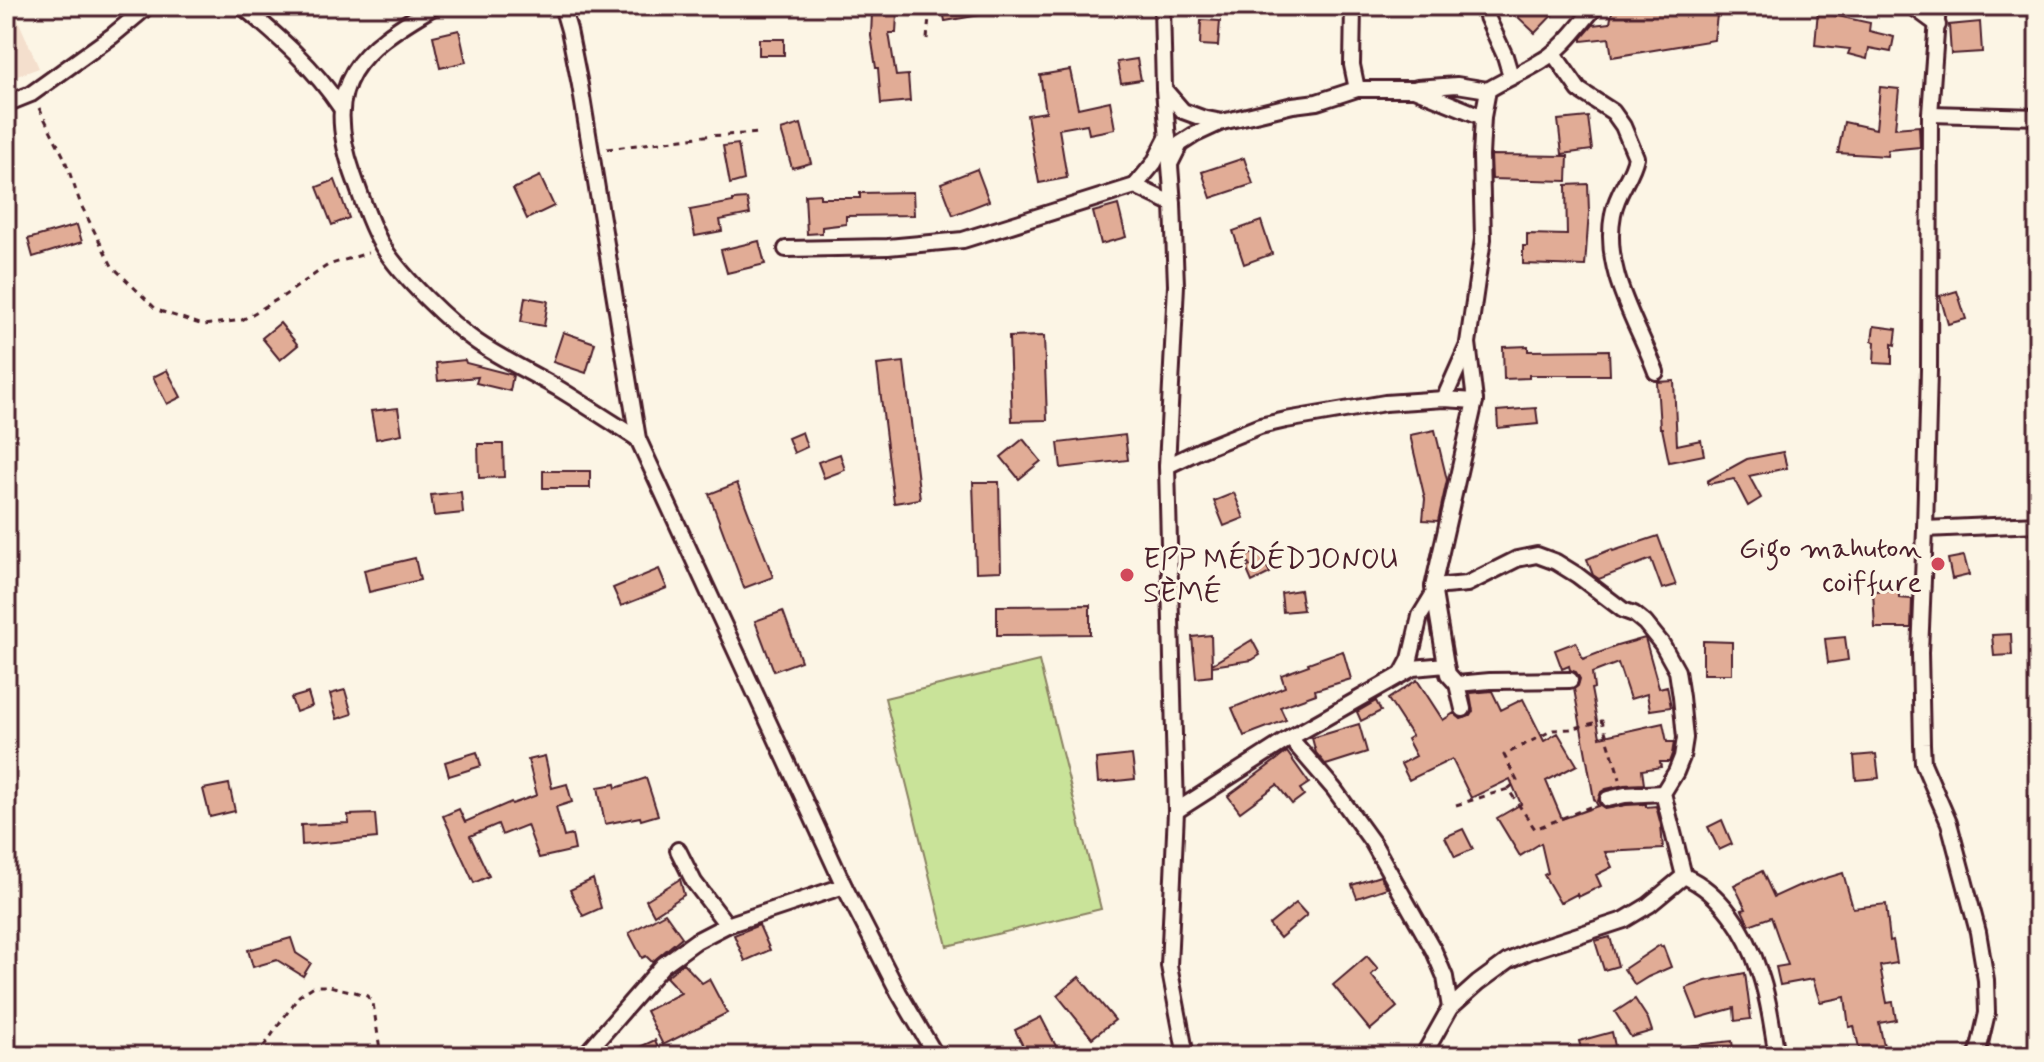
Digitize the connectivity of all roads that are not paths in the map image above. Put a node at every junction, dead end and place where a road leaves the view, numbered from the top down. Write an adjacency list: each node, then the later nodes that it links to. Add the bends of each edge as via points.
1 (148, 6): 18 (street, via 31,94)
2 (242, 6): 19 (street, via 298,54)
3 (435, 6): 19 (street, via 368,53 349,80)
4 (562, 6): 33 (street)
5 (1162, 6): 14 (street)
6 (1353, 6): 15 (street)
7 (1491, 6): 13 (street, via 1487,17)
8 (1596, 6): 12 (street)
9 (1912, 6): 11 (street)
10 (1938, 6): 11 (street)
11 (1938, 25): 20 (street)
12 (1553, 53): 13 (street); 30 (street, via 1579,90 1613,112 1636,157 1615,203 1610,239 1620,285)
13 (1511, 76): 17 (street)
14 (1164, 89): 23 (street, via 1183,111); 24 (street)
15 (1357, 89): 16 (street); 23 (street)
16 (1414, 89): 17 (street, via 1457,85); 21 (street)
17 (1488, 90): 21 (street)
18 (6, 104)
19 (341, 108): 33 (street, via 345,150 369,218 384,249 417,288 476,342)
20 (1930, 114): 22 (street); 36 (street)
21 (1483, 117): 29 (street, via 1483,239)
22 (2038, 117)
23 (1222, 122): 25 (street, via 1180,144)
24 (1168, 136): 25 (street); 26 (street)
25 (1170, 164): 27 (street)
26 (1135, 186): 27 (street); 28 (street, via 963,240)
27 (1173, 204): 34 (street, via 1176,285)
28 (786, 249)
29 (1468, 343): 31 (street); 32 (street)
30 (1656, 372)
31 (1444, 399): 32 (street); 34 (street, via 1385,403 1260,426)
32 (1475, 401): 37 (street)
33 (638, 439): 49 (street)
34 (1167, 466): 46 (street)
35 (2038, 524): 36 (street)
36 (1925, 529): 52 (street, via 1923,763 1949,823 1978,932 1987,1013)
37 (1433, 590): 38 (street); 39 (street); 44 (street, via 1467,584 1537,555 1577,575 1645,623 1677,671 1681,697 1682,757)
38 (1446, 665): 39 (street); 41 (street)
39 (1402, 674): 43 (street)
40 (1570, 680): 41 (street)
41 (1457, 684): 42 (street)
42 (1463, 709)
43 (1290, 738): 46 (street); 51 (street, via 1353,814 1385,864 1434,951)
44 (1663, 793): 45 (street); 48 (street)
45 (1608, 799)
46 (1176, 811): 55 (street, via 1169,966)
47 (678, 850): 50 (street, via 694,882)
48 (1684, 876): 51 (street, via 1624,920 1508,961); 57 (street, via 1710,891 1744,937 1764,985)
49 (844, 886): 50 (street); 54 (street)
50 (727, 925): 53 (street, via 663,965)
51 (1450, 1008): 56 (street)
52 (1977, 1055)
53 (584, 1056)
54 (936, 1056)
55 (1186, 1056)
56 (1423, 1056)
57 (1777, 1056)

